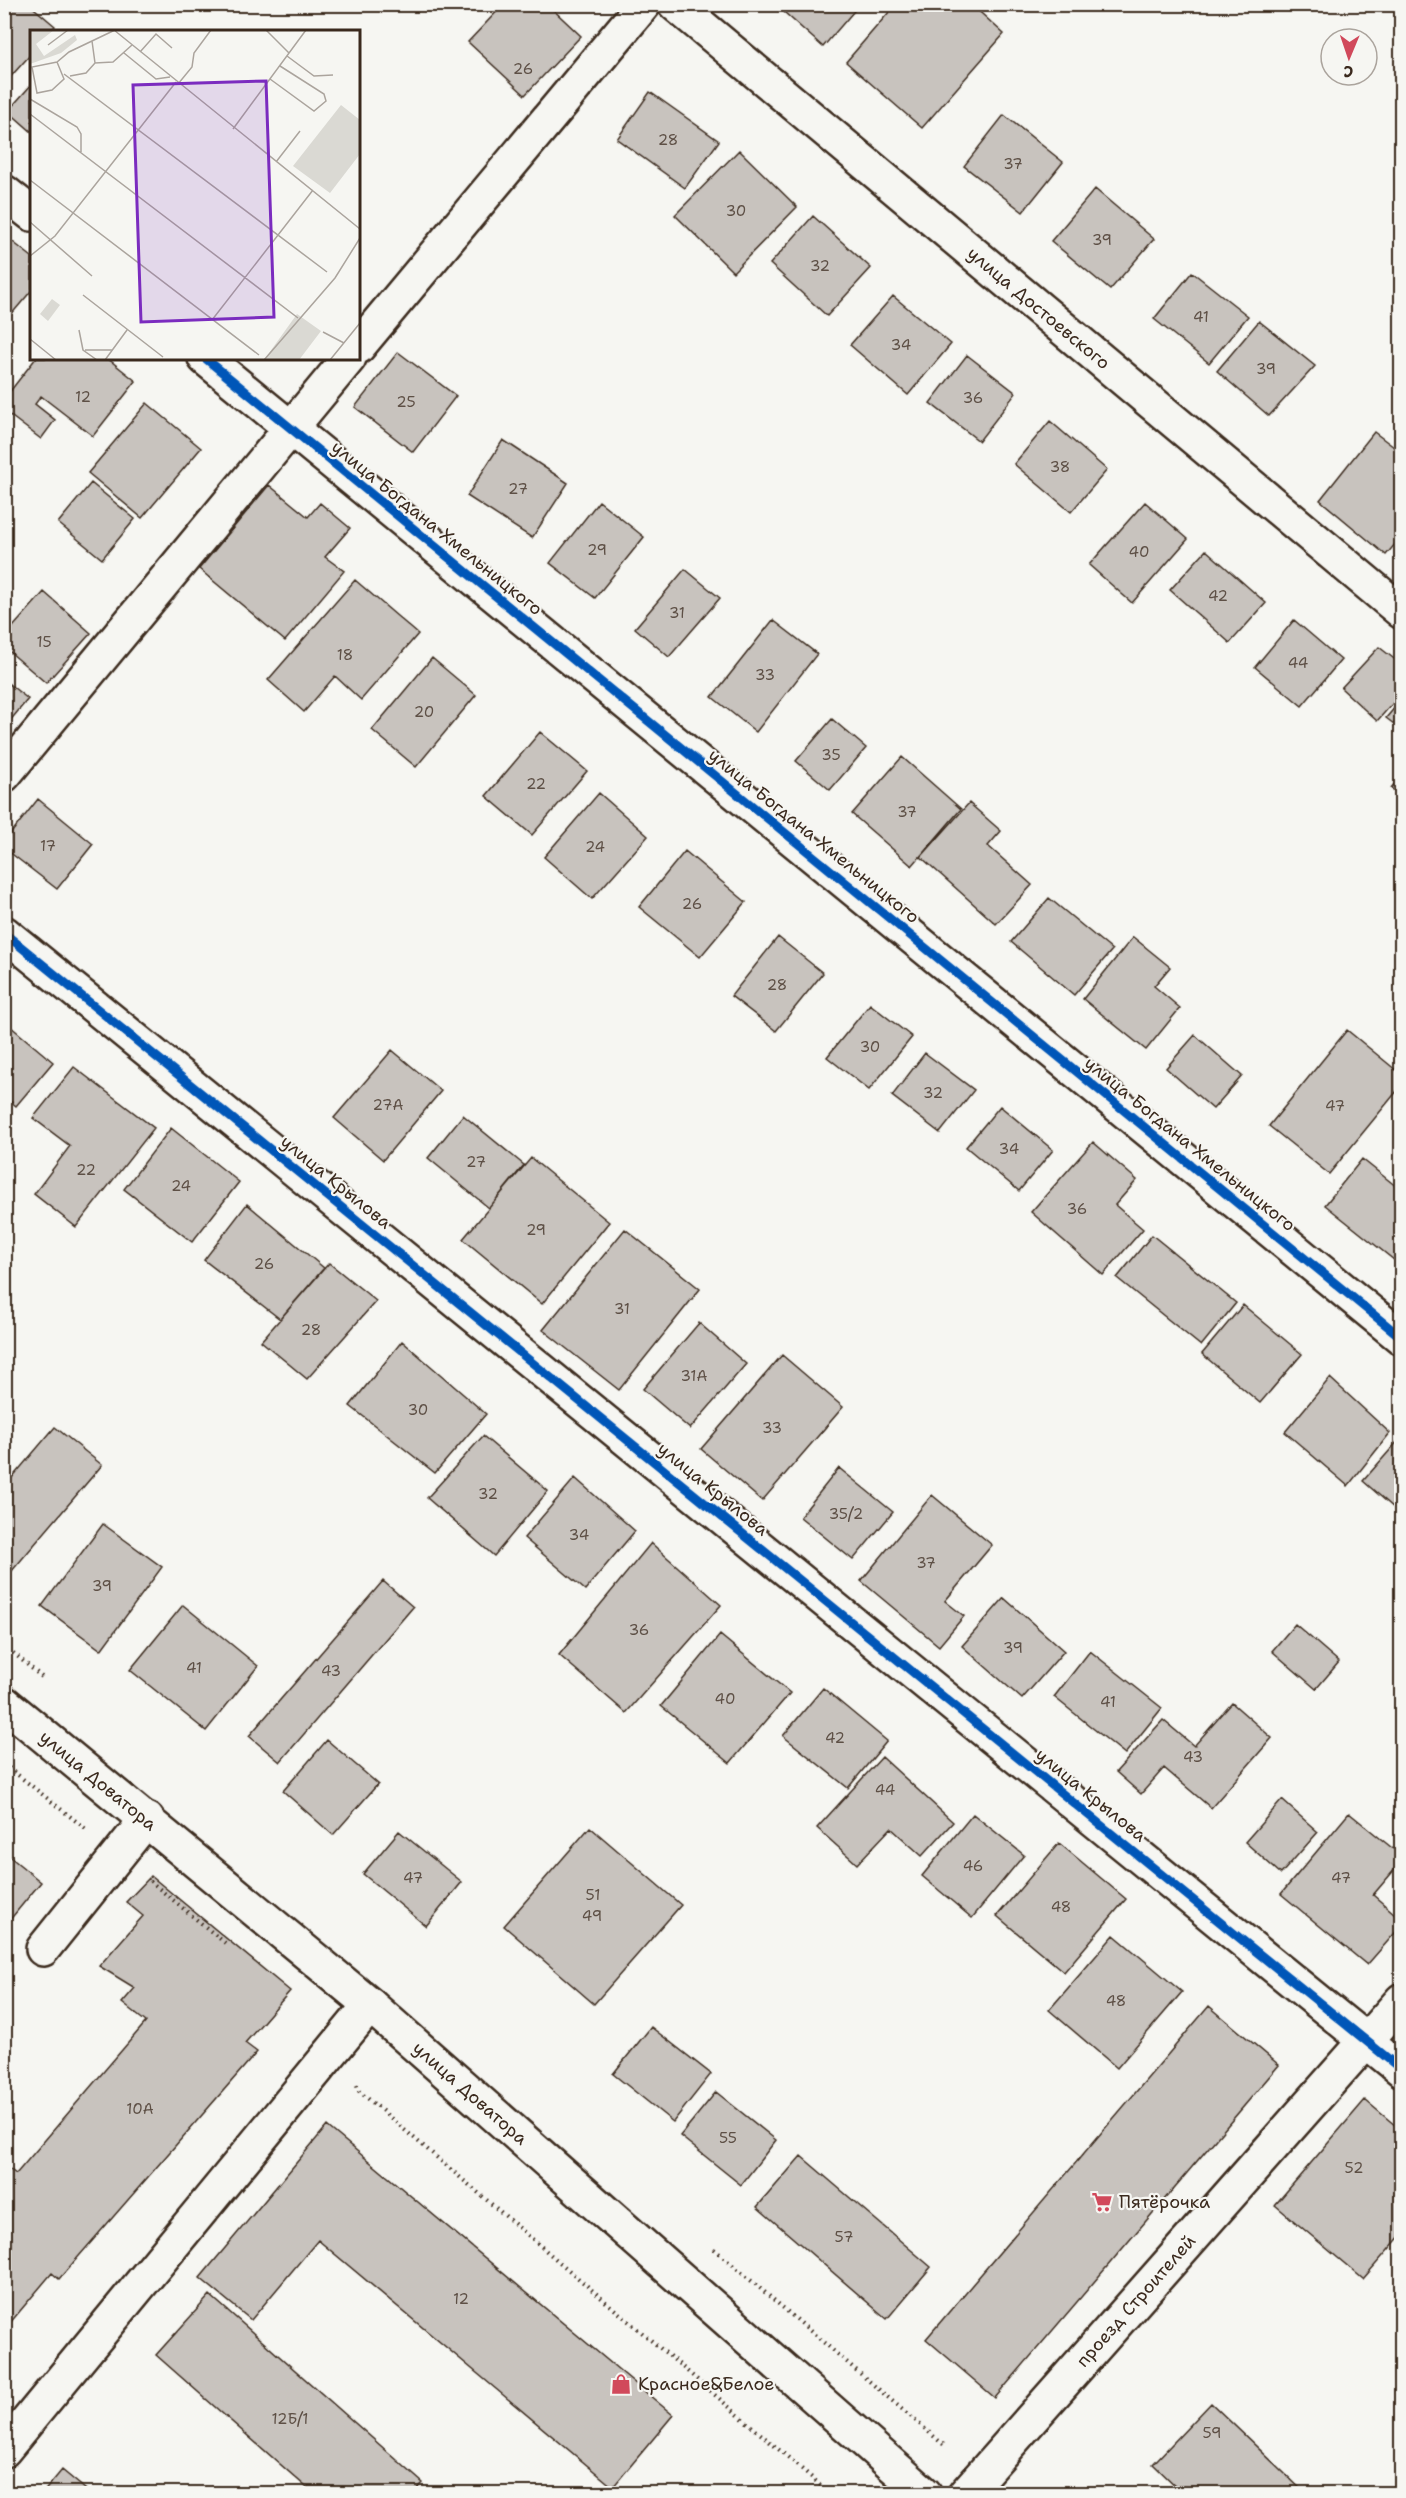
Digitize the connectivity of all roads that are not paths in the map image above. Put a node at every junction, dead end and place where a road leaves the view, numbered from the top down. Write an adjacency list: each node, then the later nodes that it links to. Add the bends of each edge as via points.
1 (644, 4): 5 (street)
2 (675, 4): 9 (street, улица Достоевского)
3 (4, 192): 4 (street)
4 (30, 212)
5 (360, 345)
6 (207, 360): 8 (street, улица Богдана Хмельницкого)
7 (347, 360): 8 (street)
8 (290, 429): 10 (street); 12 (street, улица Богдана Хмельницкого)
9 (1401, 612)
10 (4, 775)
11 (4, 933): 18 (street, улица Крылова)
12 (1401, 1338)
13 (4, 1703): 14 (street, улица Доватора)
14 (147, 1819): 15 (street); 17 (street, улица Доватора)
15 (43, 1949)
16 (1401, 2000): 18 (street, проезд Строителей)
17 (370, 2005): 20 (street); 21 (street, улица Доватора)
18 (1366, 2041): 19 (street, улица Крылова); 22 (street, проезд Строителей)
19 (1401, 2070)
20 (4, 2450)
21 (925, 2493)
22 (966, 2493)

